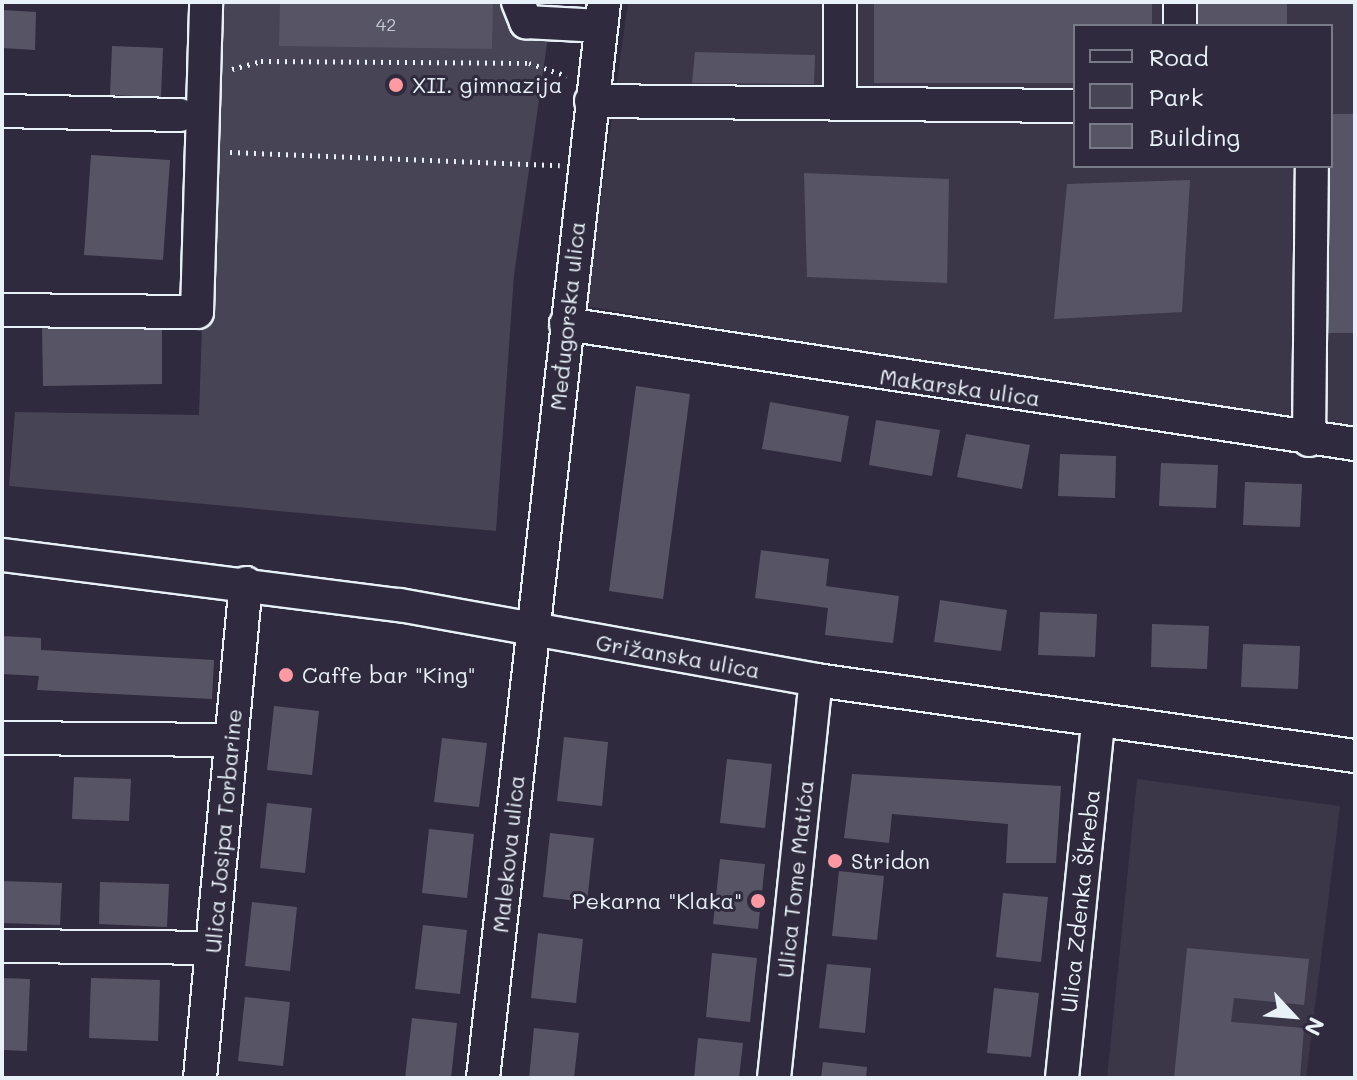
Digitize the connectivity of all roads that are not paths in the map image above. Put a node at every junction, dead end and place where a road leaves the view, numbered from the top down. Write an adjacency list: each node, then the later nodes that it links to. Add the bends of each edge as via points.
1 (206, 2): 13 (street, via 197,312)
2 (518, 2): 5 (street, via 526,22)
3 (840, 2): 8 (street)
4 (1180, 2): 6 (street)
5 (602, 14): 7 (street, Međugorska ulica)
6 (1180, 24)
7 (582, 88): 8 (street); 14 (street, Međugorska ulica)
8 (840, 102): 9 (street)
9 (1073, 106)
10 (2, 111): 11 (street)
11 (180, 115)
12 (1312, 168): 15 (street)
13 (2, 310)
14 (566, 324): 15 (street, Makarska ulica); 19 (street, Međugorska ulica)
15 (1309, 440): 16 (street, Makarska ulica)
16 (1355, 444)
17 (2, 555): 18 (street, Grižanska ulica)
18 (246, 583): 19 (street, Grižanska ulica); 23 (street, Ulica Josipa Torbarine)
19 (533, 630): 20 (street, Grižanska ulica); 28 (street, Malekova ulica)
20 (816, 680): 21 (street, Grižanska ulica); 29 (street, Ulica Tome Matića)
21 (1098, 723): 24 (street, Grižanska ulica); 30 (street, Ulica Zdenka Škreba)
22 (2, 738): 23 (street)
23 (231, 740): 26 (street, Ulica Josipa Torbarine)
24 (1355, 756)
25 (2, 946): 26 (street)
26 (212, 948): 27 (street, Ulica Josipa Torbarine)
27 (200, 1078)
28 (483, 1078)
29 (774, 1078)
30 (1062, 1078)

